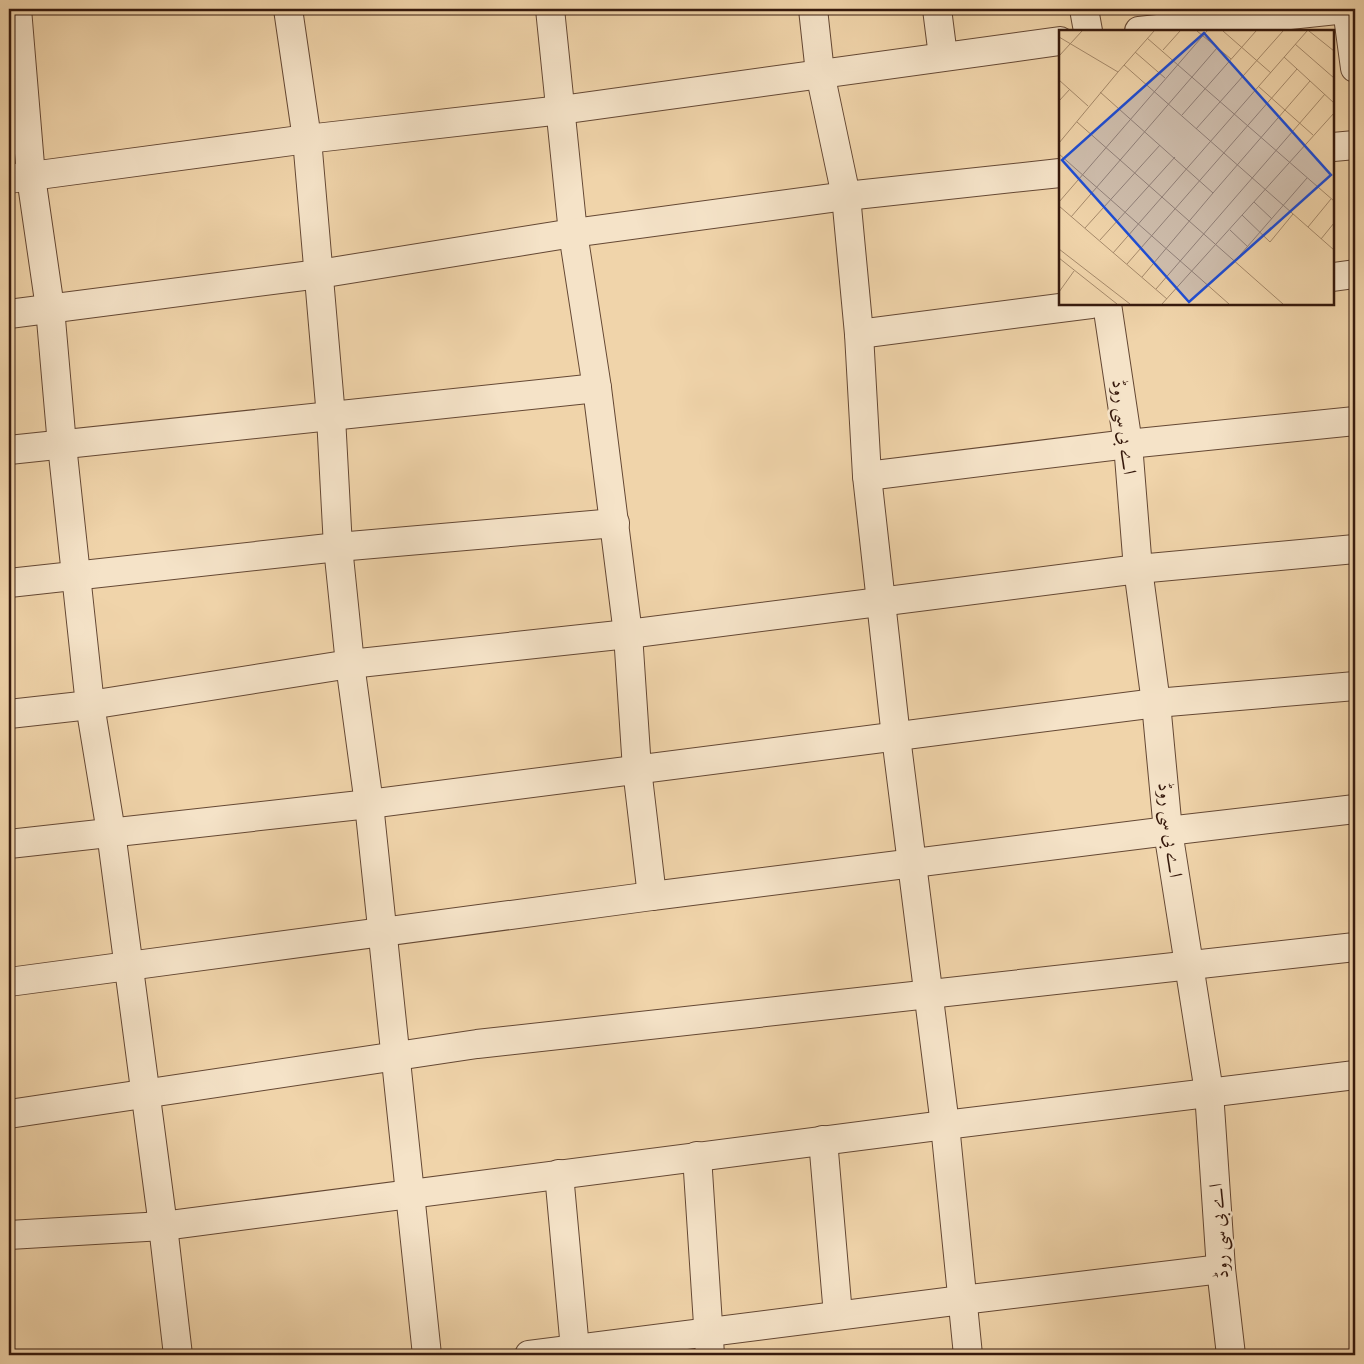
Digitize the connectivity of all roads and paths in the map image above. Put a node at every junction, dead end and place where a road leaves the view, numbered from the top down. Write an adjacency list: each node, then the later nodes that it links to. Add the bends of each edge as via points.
1 (18, 9): 19 (street)
2 (288, 9): 15 (street)
3 (550, 9): 14 (street)
4 (812, 9): 13 (street)
5 (937, 9): 11 (street)
6 (1084, 9): 8 (street)
7 (1347, 9): 9 (street); 12 (street)
8 (1088, 30)
9 (1148, 30)
10 (1059, 41): 11 (street)
11 (943, 56): 13 (street)
12 (1355, 68)
13 (820, 73): 14 (street); 20 (street)
14 (561, 110): 15 (street); 21 (street)
15 (307, 139): 19 (street); 22 (street)
16 (1355, 145): 17 (street)
17 (1334, 147)
18 (1059, 173): 20 (street)
19 (20, 178): 27 (street)
20 (846, 196): 21 (street); 29 (street)
21 (573, 233): 22 (street); 30 (street)
22 (319, 274): 27 (street); 31 (street)
23 (1355, 274): 24 (street)
24 (1334, 277)
25 (1083, 305): 29 (street)
26 (1108, 305): 34 (street, اے بی سی روڈ)
27 (50, 308): 28 (street); 33 (street)
28 (9, 314)
29 (859, 334): 36 (street)
30 (597, 388): 31 (street); 37 (street)
31 (331, 416): 33 (street); 38 (street)
32 (1355, 421): 34 (street)
33 (62, 444): 35 (street); 41 (street)
34 (1128, 444): 36 (street); 40 (street, اے بی سی روڈ)
35 (9, 450)
36 (867, 476): 43 (street)
37 (615, 523): 38 (street); 44 (street)
38 (338, 548): 41 (street); 45 (street)
39 (1355, 549): 40 (street)
40 (1138, 569): 43 (street); 47 (street, اے بی سی روڈ)
41 (76, 575): 42 (street); 48 (street)
42 (9, 583)
43 (881, 602): 44 (street); 50 (street)
44 (628, 634): 45 (street); 51 (street)
45 (350, 664): 48 (street); 52 (street)
46 (1355, 686): 47 (street)
47 (1156, 703): 50 (street); 54 (street, اے بی سی روڈ)
48 (90, 705): 49 (street); 55 (street)
49 (9, 714)
50 (896, 737): 51 (street); 57 (street)
51 (637, 769): 52 (street); 58 (street)
52 (369, 804): 55 (street); 59 (street)
53 (1355, 809): 54 (street)
54 (1168, 831): 57 (street); 62 (street, اے بی سی روڈ)
55 (111, 832): 56 (street); 61 (street)
56 (9, 844)
57 (912, 864): 58 (street); 64 (street)
58 (652, 896): 59 (street)
59 (383, 932): 61 (street); 65 (street)
60 (1355, 947): 62 (street)
61 (129, 966): 63 (street); 68 (street)
62 (1189, 966): 64 (street); 67 (street, اے بی سی روڈ)
63 (9, 982)
64 (929, 994): 65 (street, via 477,1044); 70 (street)
65 (396, 1056): 68 (street); 74 (street)
66 (1355, 1075): 67 (street)
67 (1208, 1092): 70 (street); 77 (street, اے بی سی روڈ)
68 (146, 1094): 69 (street); 75 (street)
69 (9, 1114)
70 (945, 1124): 71 (street); 78 (street)
71 (823, 1140): 72 (street); 79 (street)
72 (697, 1156): 73 (street); 80 (street)
73 (559, 1174): 74 (street); 81 (street)
74 (410, 1193): 75 (street); 83 (street)
75 (163, 1226): 76 (street); 82 (street)
76 (9, 1235)
77 (1221, 1269): 78 (street); 86 (street, اے بی سی روڈ)
78 (962, 1300): 79 (street); 85 (street)
79 (838, 1316): 80 (street)
80 (709, 1344): 81 (street)
81 (575, 1349): 84 (street)
82 (178, 1355)
83 (427, 1355)
84 (529, 1355)
85 (968, 1355)
86 (1231, 1355)

